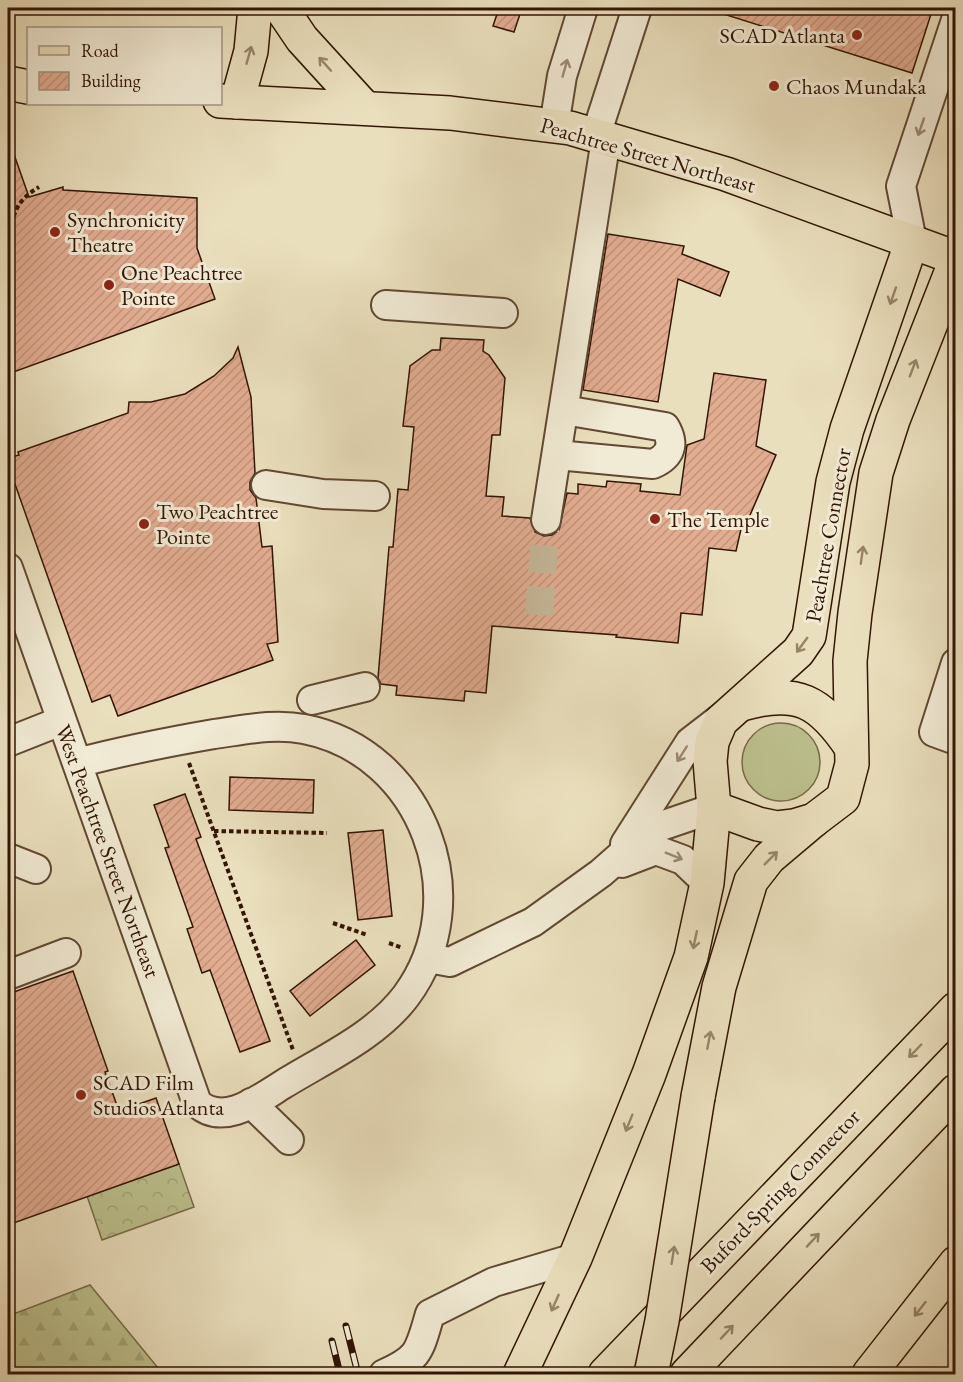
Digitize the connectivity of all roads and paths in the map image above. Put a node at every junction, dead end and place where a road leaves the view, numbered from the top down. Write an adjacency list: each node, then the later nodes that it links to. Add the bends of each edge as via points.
1 (255, 8): 8 (main road, one-way to 1, via 251,51)
2 (281, 8): 9 (main road, one-way to 2, via 302,39)
3 (583, 8): 10 (street, one-way to 3, via 562,76)
4 (637, 8): 11 (street)
5 (956, 20): 14 (street, one-way to 14, via 901,186)
6 (8, 83): 7 (main road)
7 (27, 87)
8 (229, 101): 9 (main road, Peachtree Street Northeast)
9 (364, 107): 10 (main road, Peachtree Street Northeast)
10 (554, 126): 11 (main road, Peachtree Street Northeast)
11 (601, 137): 14 (main road, Peachtree Street Northeast, via 726,174); 18 (street)
12 (39, 187): 13 (path, via 27,194 14,211)
13 (12, 239)
14 (912, 241): 15 (main road, Peachtree Street Northeast); 27 (main road, Peachtree Connector, one-way to 27, via 839,461 809,636 798,652)
15 (956, 259): 32 (main road, Peachtree Connector, one-way to 15, via 850,662 876,473)
16 (386, 305): 17 (street)
17 (503, 313)
18 (564, 410): 19 (street); 19 (street, via 665,427 671,438 670,451 653,464)
19 (557, 455): 22 (street)
20 (266, 485): 21 (street, via 323,494)
21 (375, 496)
22 (546, 520)
23 (8, 568): 28 (street, West Peachtree Street Northeast)
24 (956, 663): 30 (street, via 934,732)
25 (365, 687): 26 (street)
26 (312, 700)
27 (733, 709): 32 (main road, via 773,696 793,697 827,714); 34 (main road, Peachtree Connector, via 712,742); 40 (street, one-way to 40, via 690,742)
28 (61, 721): 31 (street); 33 (street, West Peachtree Street Northeast)
29 (181, 740): 33 (street); 36 (path); 46 (street, via 280,726 342,741 378,763 408,796 428,833 439,875 438,918)
30 (956, 740)
31 (8, 742)
32 (851, 747): 35 (main road, Peachtree Connector, via 849,781 843,798)
33 (76, 763): 51 (street, West Peachtree Street Northeast, via 197,1103 205,1111)
34 (714, 808): 35 (main road, Peachtree Connector, via 777,828); 40 (street, via 643,836); 41 (main road)
35 (814, 820): 58 (main road, one-way to 35, bridge, via 719,987 751,881 770,858)
36 (214, 831): 37 (path); 49 (path)
37 (327, 833)
38 (8, 858): 39 (street)
39 (36, 869)
40 (601, 873): 41 (street, one-way to 41, via 656,850 683,860); 46 (street, via 533,922 450,962)
41 (708, 883): 53 (main road, one-way to 53, via 692,957)
42 (333, 923): 43 (path)
43 (367, 935)
44 (389, 943): 46 (path)
45 (66, 953): 47 (street)
46 (416, 953): 49 (street, via 407,995 385,1019)
47 (8, 975)
48 (956, 1009): 57 (main road, Buford-Spring Connector, one-way to 57)
49 (301, 1073): 51 (street)
50 (956, 1091): 59 (main road, one-way to 50)
51 (239, 1108): 52 (street)
52 (289, 1140)
53 (575, 1258): 55 (street, via 494,1282 430,1314 412,1360); 56 (main road, one-way to 56)
54 (956, 1263): 60 (main road, one-way to 60)
55 (384, 1374)
56 (520, 1374)
57 (605, 1374)
58 (651, 1374)
59 (687, 1374)
60 (869, 1374)

